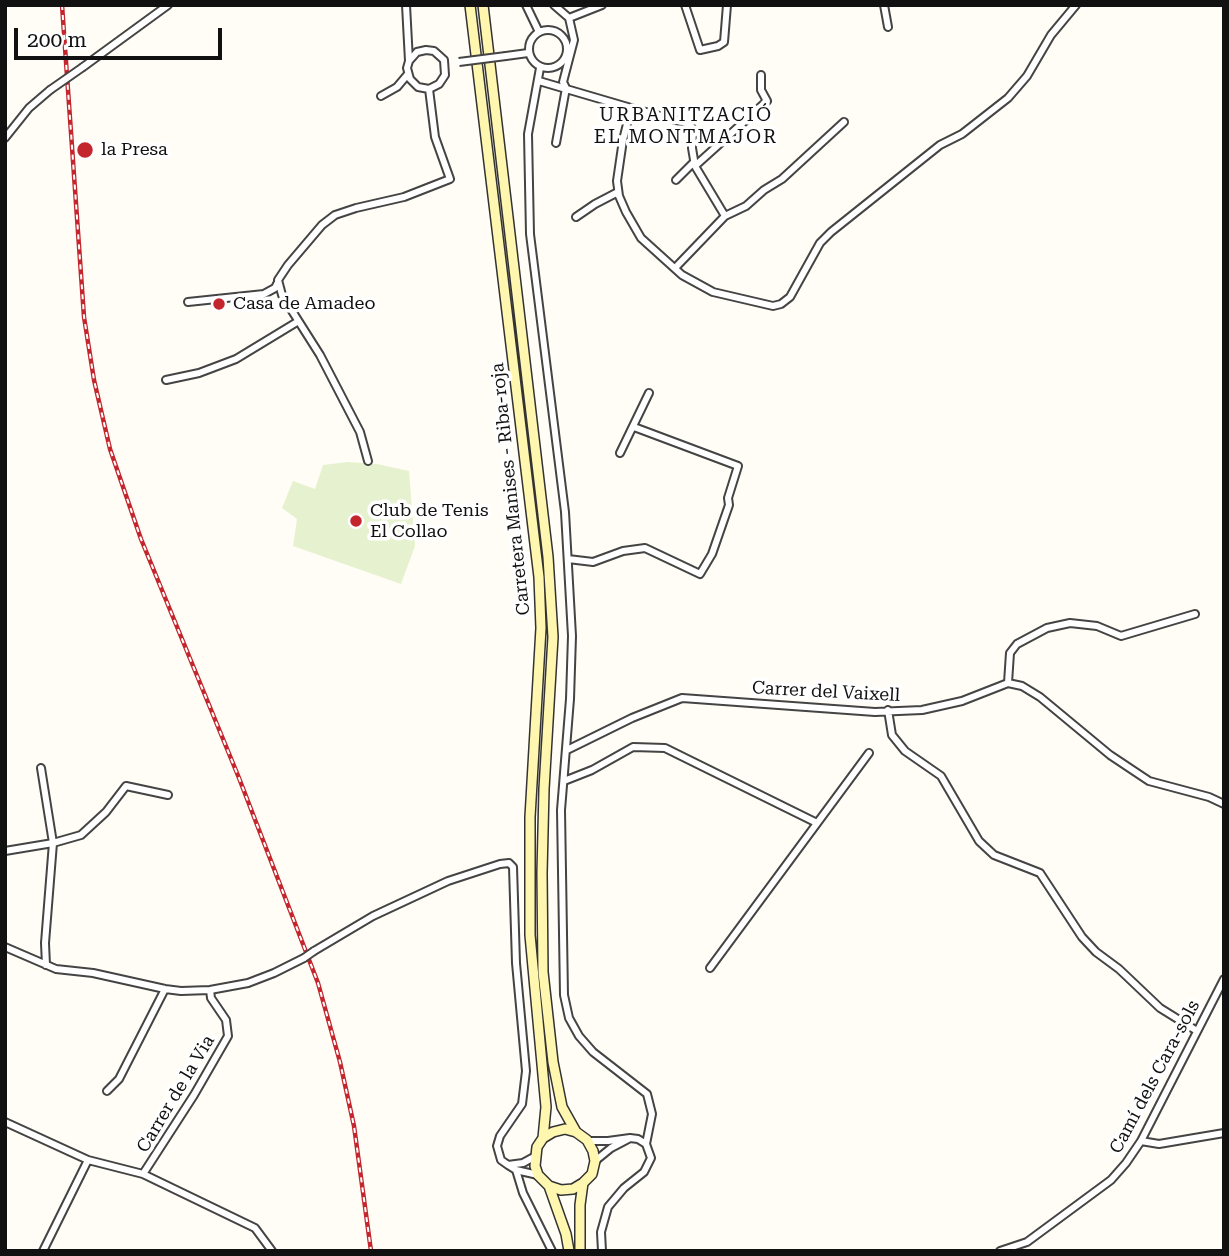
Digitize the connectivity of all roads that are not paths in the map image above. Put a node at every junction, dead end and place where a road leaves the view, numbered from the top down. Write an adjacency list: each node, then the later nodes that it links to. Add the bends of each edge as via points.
1 (168, 5): 27 (street, bridge, via 50,90)
2 (406, 5): 16 (street)
3 (470, 5): 67 (main road, Carretera Manises - Riba-roja, via 539,577 541,640 529,896 546,1107)
4 (482, 5): 65 (main road, Carretera Manises - Riba-roja, via 550,576 553,673 544,789 543,972 560,1096)
5 (526, 5): 14 (street)
6 (554, 5): 12 (street)
7 (602, 5): 12 (street)
8 (685, 5): 9 (street, via 699,50 724,42)
9 (727, 5)
10 (884, 5): 13 (street)
11 (1076, 5): 34 (street, via 1008,98 940,145 825,237 790,297 781,304 713,292)
12 (569, 18): 22 (street, via 574,40 563,82)
13 (888, 27)
14 (539, 32): 15 (street, via 530,40); 18 (street, via 559,33 567,45 561,64)
15 (528, 53): 17 (street, bridge); 18 (street)
16 (409, 61): 17 (street, via 426,50 438,53); 19 (street)
17 (445, 64): 23 (street, via 443,80)
18 (540, 68): 21 (street)
19 (408, 74): 23 (street, via 418,87); 24 (street)
20 (761, 75): 29 (street, via 767,101)
21 (539, 81): 22 (street); 43 (street, via 527,134 530,234)
22 (566, 88): 25 (street); 28 (street)
23 (429, 89): 35 (street, via 435,137 450,179 335,215)
24 (381, 96)
25 (631, 108): 29 (street, via 690,124); 31 (street)
26 (844, 122): 32 (street, via 782,179 746,206)
27 (5, 138)
28 (556, 143)
29 (694, 164): 30 (street); 32 (street)
30 (676, 180)
31 (618, 192): 33 (street); 34 (street, via 641,238)
32 (725, 215): 34 (street)
33 (576, 217)
34 (675, 268)
35 (278, 280): 36 (street, via 275,288 264,294); 37 (street)
36 (188, 302)
37 (297, 322): 38 (street, via 236,359); 42 (street, via 342,396)
38 (166, 380)
39 (649, 393): 40 (street)
40 (634, 427): 41 (street); 43 (street, via 738,466 712,554 701,574 645,548 593,562)
41 (620, 453)
42 (368, 461)
43 (568, 559): 47 (street, via 572,659)
44 (1195, 614): 45 (street, via 1121,636 1097,626 1070,623 1047,628 1017,643 1010,653)
45 (1007, 683): 46 (street, Carrer del Vaixell, via 962,701 922,710); 52 (street, via 1040,697 1149,781)
46 (888, 710): 47 (street, Carrer del Vaixell, via 682,698); 62 (street, via 892,735 905,751 941,776 979,841 993,855 1040,873 1096,952 1160,1008)
47 (567, 750): 50 (street)
48 (869, 753): 53 (street)
49 (41, 768): 54 (street)
50 (564, 781): 53 (street, via 633,747 665,748); 71 (street, via 563,964 569,1018 593,1052 647,1094 652,1114)
51 (168, 795): 54 (street, via 126,786 81,835)
52 (1224, 804)
53 (817, 823): 58 (street)
54 (53, 843): 55 (street); 57 (street)
55 (5, 851)
56 (5, 947): 57 (street)
57 (46, 965): 60 (street)
58 (710, 968)
59 (1224, 979): 62 (street, Camí dels Cara-sols)
60 (165, 989): 61 (street); 63 (street, via 118,1079)
61 (210, 990): 75 (street, bridge, via 274,973 373,915 448,881 509,863 513,867 526,1071 522,1104 497,1146 498,1155); 77 (street, Carrer de la Via, via 226,1020 228,1036)
62 (1197, 1031): 70 (street, Camí dels Cara-sols)
63 (107, 1091)
64 (5, 1122): 73 (street)
65 (576, 1132): 67 (main road, via 565,1129); 69 (main road)
66 (1224, 1133): 70 (street, via 1159,1144)
67 (543, 1138): 72 (main road)
68 (630, 1138): 69 (street); 71 (street); 74 (street)
69 (589, 1141): 74 (main road)
70 (1141, 1141): 87 (street, Camí dels Cara-sols, via 1111,1180 1027,1242)
71 (646, 1144): 86 (street, via 649,1166 608,1208 601,1232)
72 (534, 1157): 75 (street); 78 (main road)
73 (88, 1160): 77 (street); 81 (street)
74 (595, 1161): 79 (main road, via 592,1174)
75 (508, 1165): 76 (street)
76 (516, 1170): 78 (street); 83 (street)
77 (143, 1174): 82 (street, via 255,1228)
78 (538, 1174): 80 (main road)
79 (583, 1183): 80 (main road, via 573,1189); 85 (main road)
80 (549, 1186): 84 (main road)
81 (43, 1251)
82 (272, 1251)
83 (552, 1251)
84 (569, 1251)
85 (580, 1251)
86 (602, 1251)
87 (1000, 1251)

